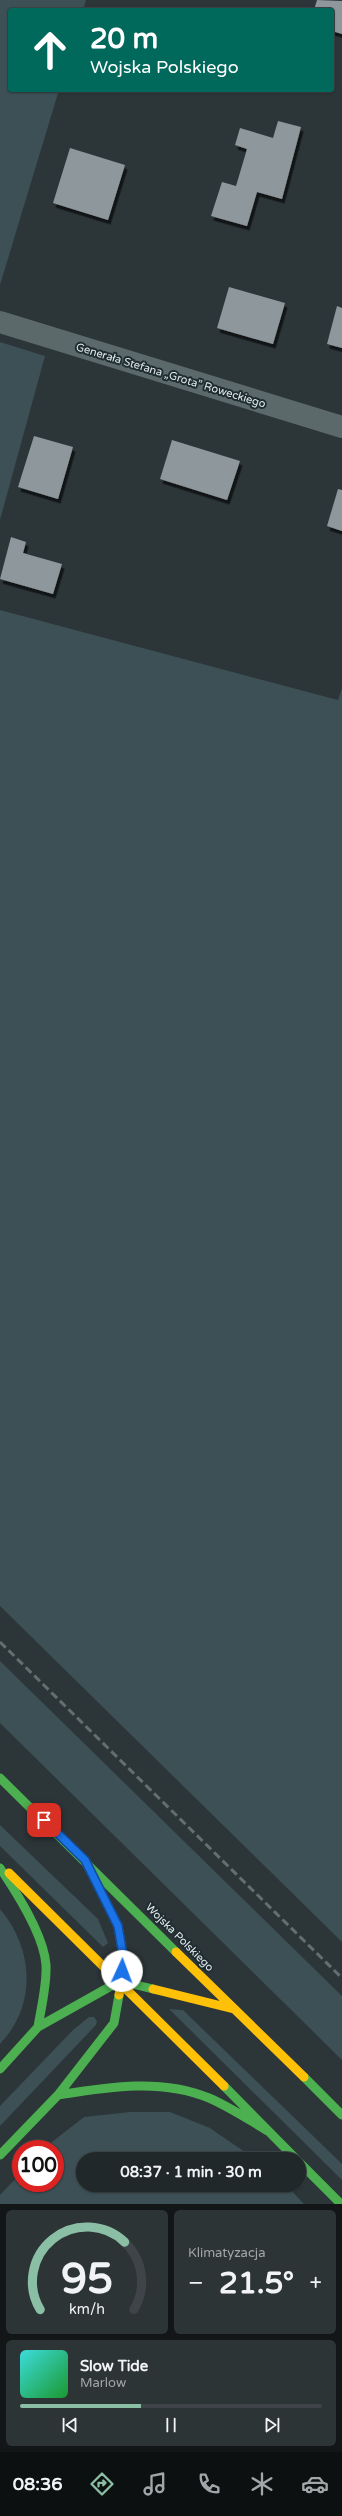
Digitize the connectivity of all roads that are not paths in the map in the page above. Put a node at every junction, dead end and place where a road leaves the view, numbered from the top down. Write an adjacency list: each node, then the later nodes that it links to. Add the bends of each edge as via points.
1 (0, 322): 2 (street, Generała Stefana „Grota” Roweckiego)
2 (342, 427)
3 (0, 1778): 4 (main road, Wojska Polskiego)
4 (85, 1860): 7 (main road, via 118,1926 124,1961); 8 (main road, Wojska Polskiego)
5 (0, 1864): 7 (main road)
6 (0, 1868): 9 (main road, via 23,1902 37,1934 46,1965)
7 (120, 1981): 8 (main road); 9 (main road); 11 (main road, via 114,2023); 13 (main road)
8 (234, 2009): 12 (main road, Wojska Polskiego)
9 (38, 2027): 10 (main road)
10 (0, 2069)
11 (58, 2095): 13 (main road, via 130,2085 170,2086 202,2096); 15 (main road)
12 (342, 2115)
13 (268, 2131): 14 (main road)
14 (289, 2152)
15 (0, 2155)
16 (306, 2169): 17 (main road)
17 (341, 2204)

